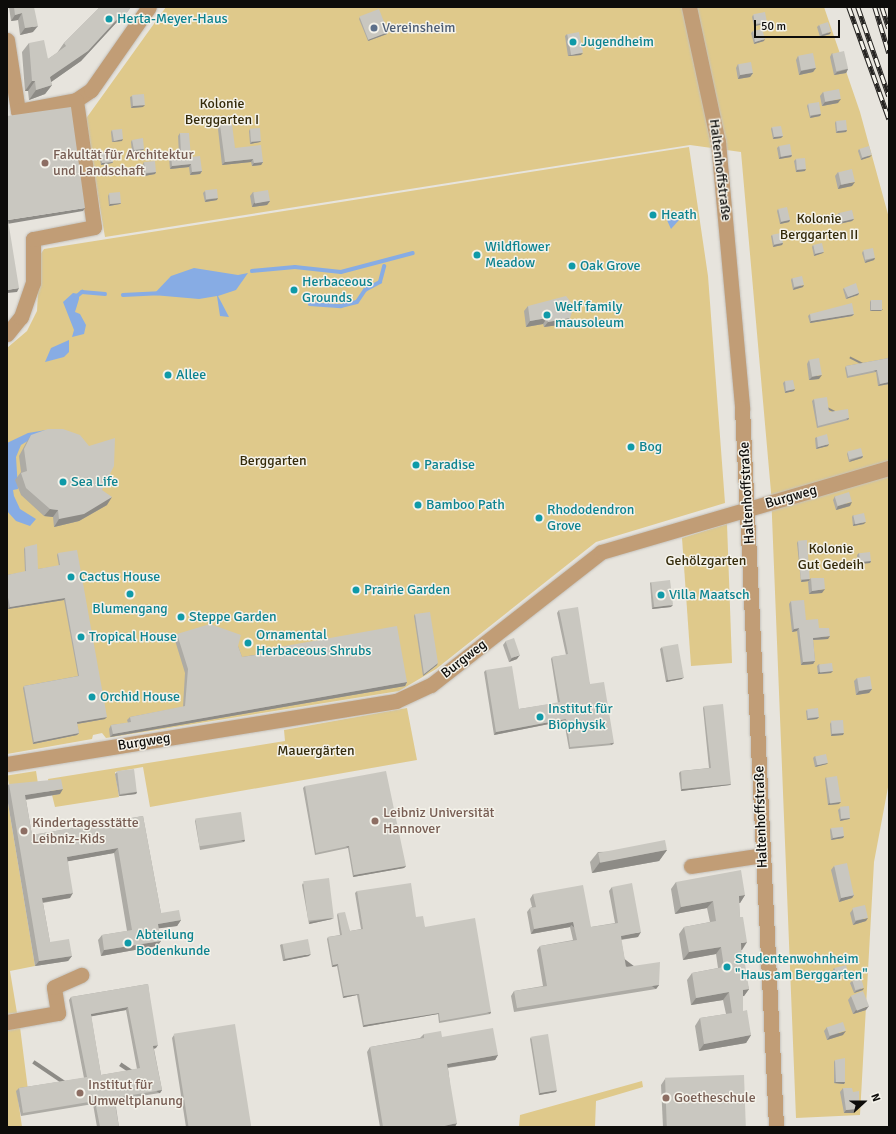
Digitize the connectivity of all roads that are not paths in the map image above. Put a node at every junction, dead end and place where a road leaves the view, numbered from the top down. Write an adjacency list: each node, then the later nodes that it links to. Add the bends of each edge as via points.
1 (149, 7): 4 (street, via 91,90)
2 (689, 7): 7 (street, Haltenhoffstraße, via 718,142)
3 (7, 40): 4 (street, via 18,111)
4 (76, 100): 5 (street, via 94,227 33,239 33,283 21,316)
5 (7, 334)
6 (889, 468): 7 (street, Burgweg)
7 (749, 509): 8 (street, Burgweg, via 601,552 431,685 396,701); 9 (street, Haltenhoffstraße)
8 (7, 764)
9 (763, 855): 10 (street); 13 (street, Haltenhoffstraße)
10 (691, 866)
11 (81, 974): 12 (street, via 54,987 58,1013)
12 (7, 1022)
13 (776, 1127)

